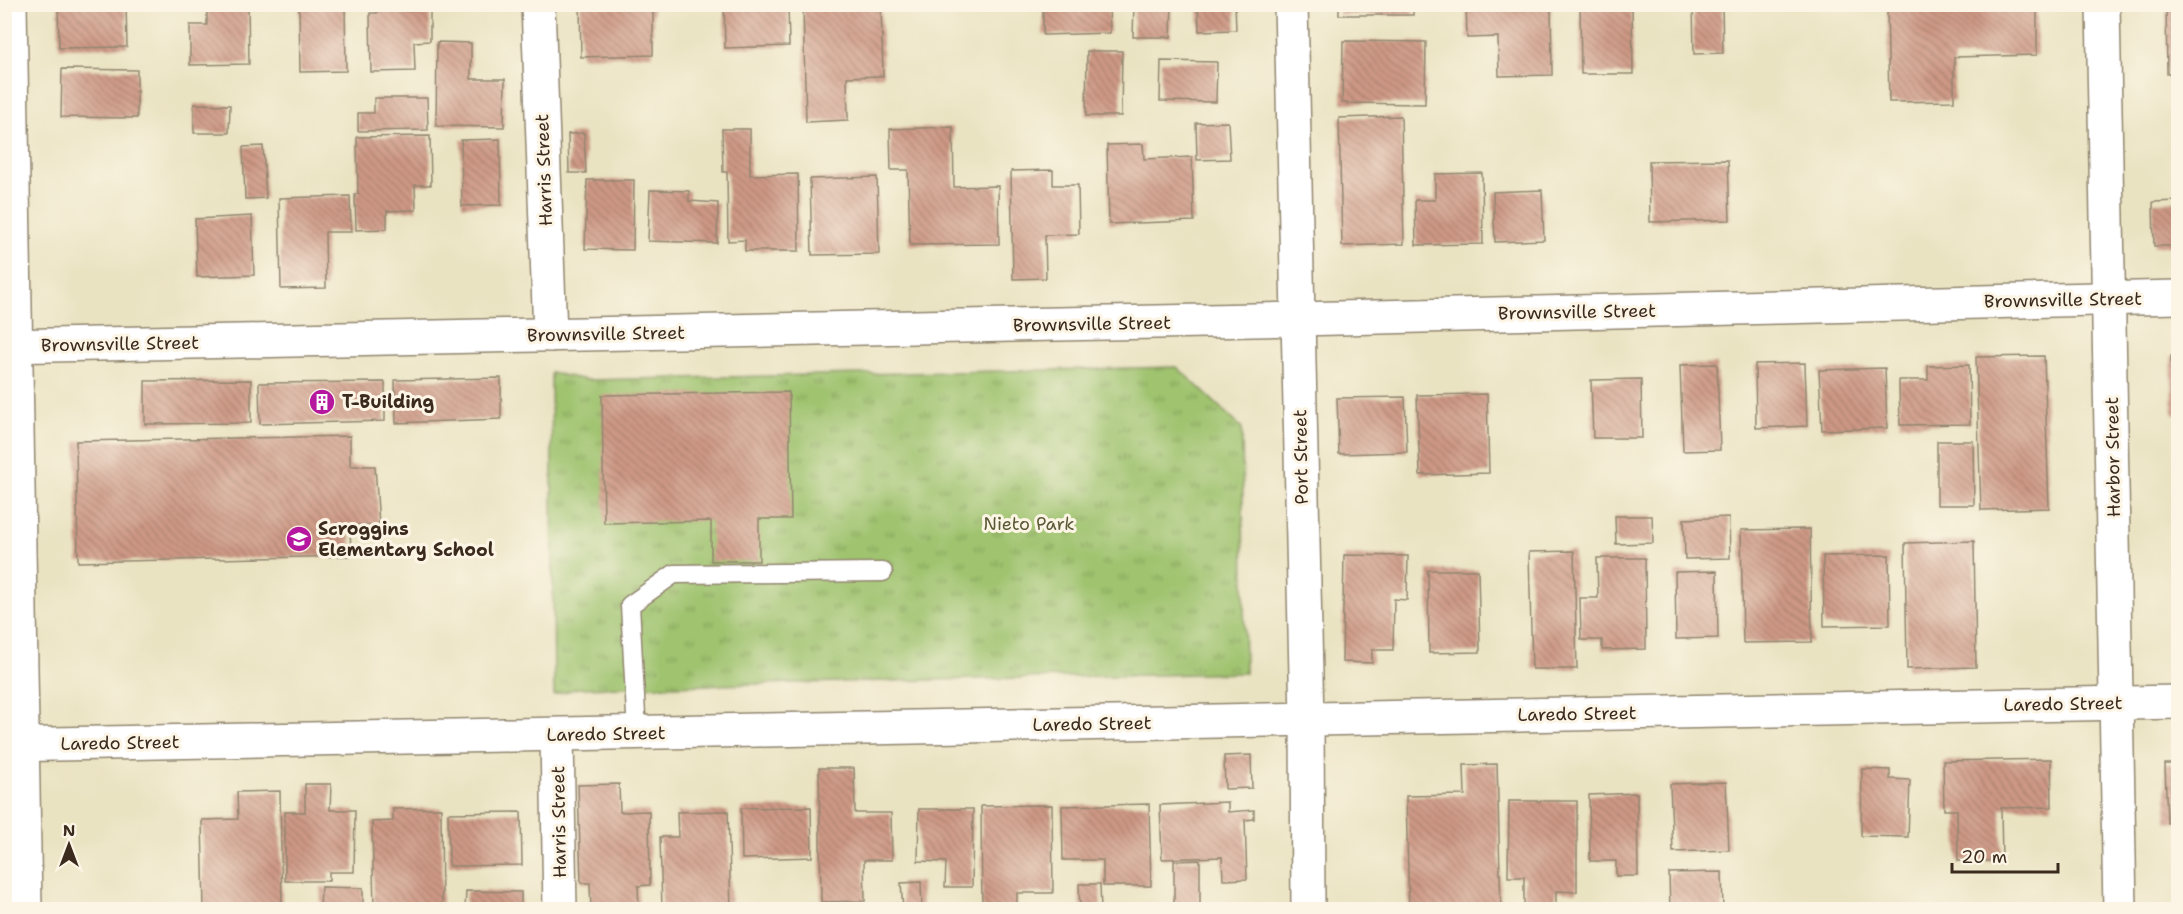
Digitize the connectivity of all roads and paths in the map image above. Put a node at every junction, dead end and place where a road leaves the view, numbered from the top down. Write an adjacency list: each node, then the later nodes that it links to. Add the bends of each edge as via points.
1 (10, 4): 9 (street)
2 (538, 4): 8 (street, Harris Street)
3 (1291, 4): 7 (street, Port Street)
4 (2103, 4): 6 (street, Harbor Street)
5 (2178, 297): 6 (street, Brownsville Street)
6 (2110, 299): 7 (street, Brownsville Street); 12 (street, Harbor Street)
7 (1298, 319): 8 (street, Brownsville Street); 13 (street, Port Street)
8 (550, 335): 9 (street, Brownsville Street)
9 (10, 346): 16 (street)
10 (882, 572): 14 (lane, via 674,574 630,605)
11 (2178, 702): 12 (street, Laredo Street)
12 (2117, 703): 13 (street, Laredo Street); 20 (street, Harbor Street)
13 (1307, 720): 14 (street, Laredo Street); 19 (street, Port Street)
14 (636, 734): 15 (street, Laredo Street)
15 (557, 735): 16 (street, Laredo Street); 18 (street, Harris Street)
16 (14, 745): 17 (street)
17 (25, 909)
18 (560, 909)
19 (1308, 909)
20 (2120, 909)

